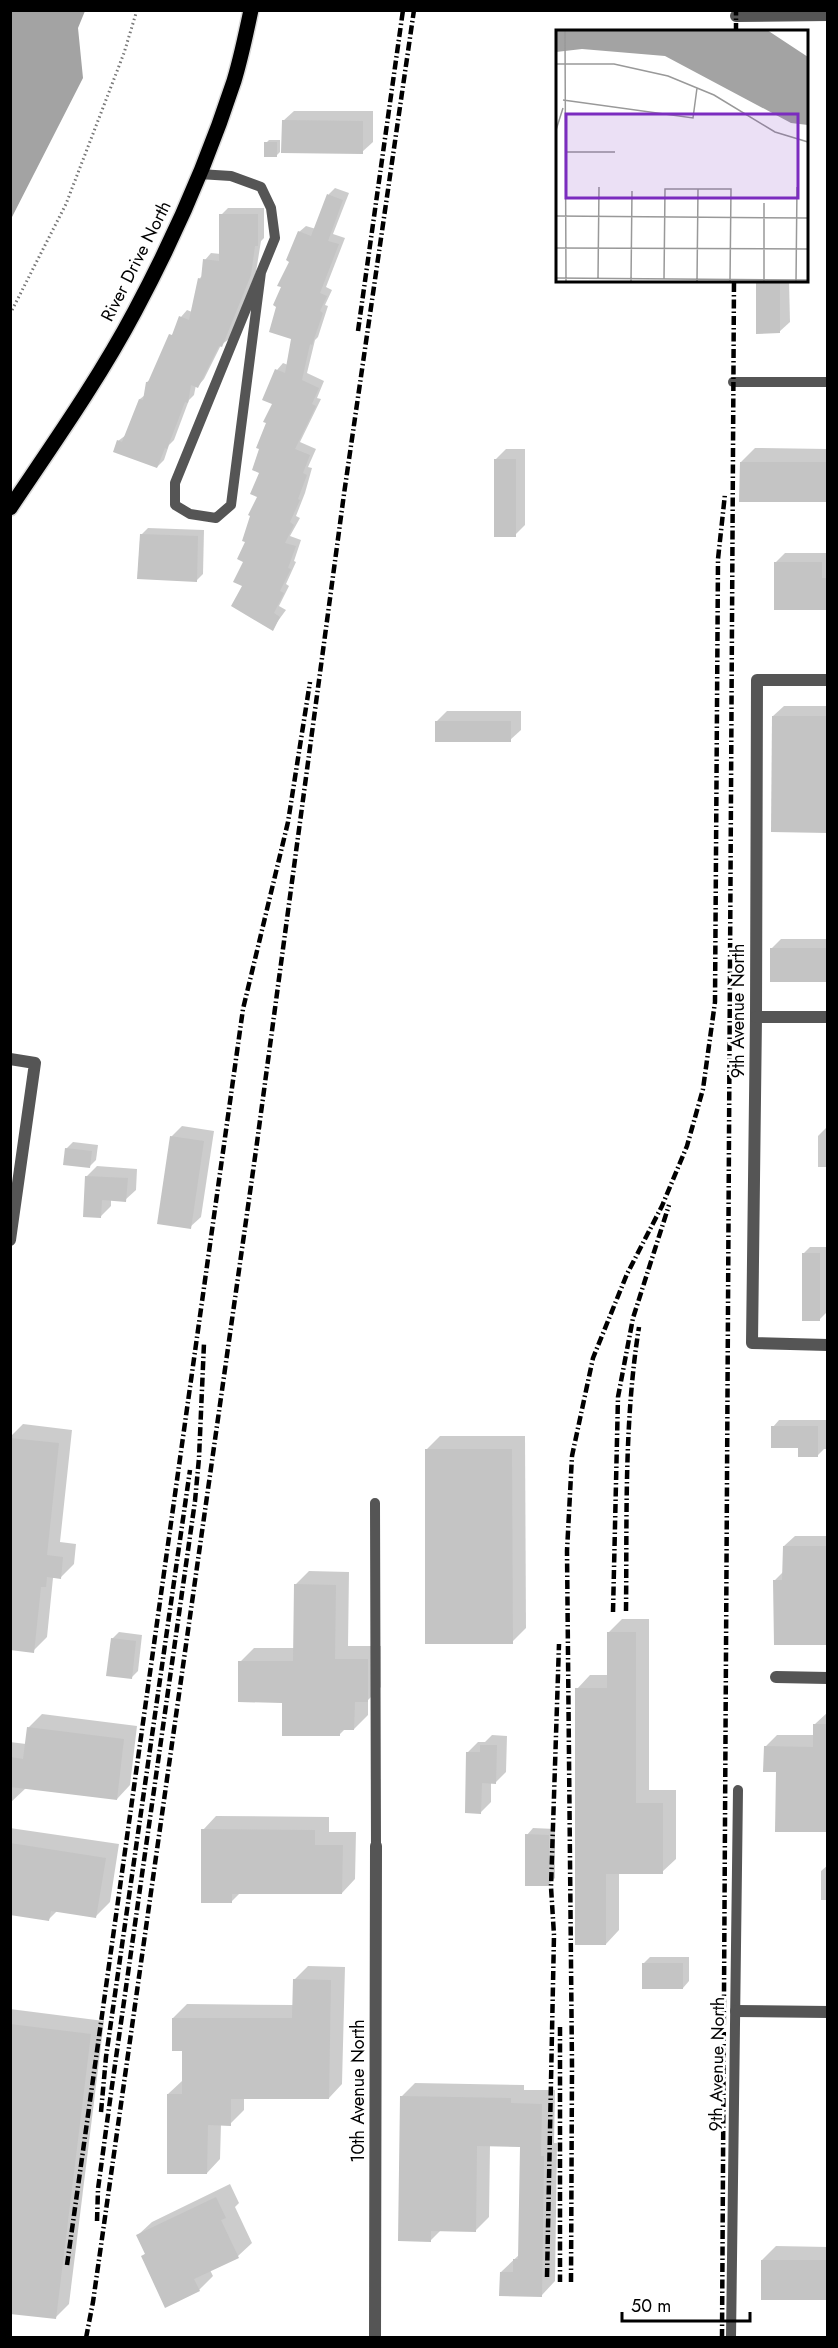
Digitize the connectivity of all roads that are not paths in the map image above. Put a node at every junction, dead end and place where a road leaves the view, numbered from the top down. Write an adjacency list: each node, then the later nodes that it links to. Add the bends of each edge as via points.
1 (251, 10): 4 (main road, River Drive North, via 234,80)
2 (736, 15): 3 (street)
3 (828, 15)
4 (199, 174): 5 (lane, via 231,176 261,187 271,208 275,238); 8 (main road, River Drive North, via 134,313)
5 (261, 272): 5 (lane, via 175,483 175,505 189,514 216,518 231,505)
6 (733, 382): 7 (lane)
7 (828, 382)
8 (10, 508)
9 (828, 680): 10 (street, 9th Avenue North, via 757,680)
10 (756, 1017): 11 (street); 14 (street, 9th Avenue North, via 752,1343)
11 (828, 1017)
12 (10, 1059): 13 (street, via 35,1063)
13 (10, 1240)
14 (828, 1345)
15 (375, 1503): 19 (lane)
16 (776, 1677): 17 (street)
17 (828, 1678)
18 (738, 1790): 20 (lane, 9th Avenue North)
19 (376, 1846): 22 (street, 10th Avenue North)
20 (736, 2011): 21 (street); 23 (lane, 9th Avenue North)
21 (828, 2012)
22 (375, 2337)
23 (731, 2337)

